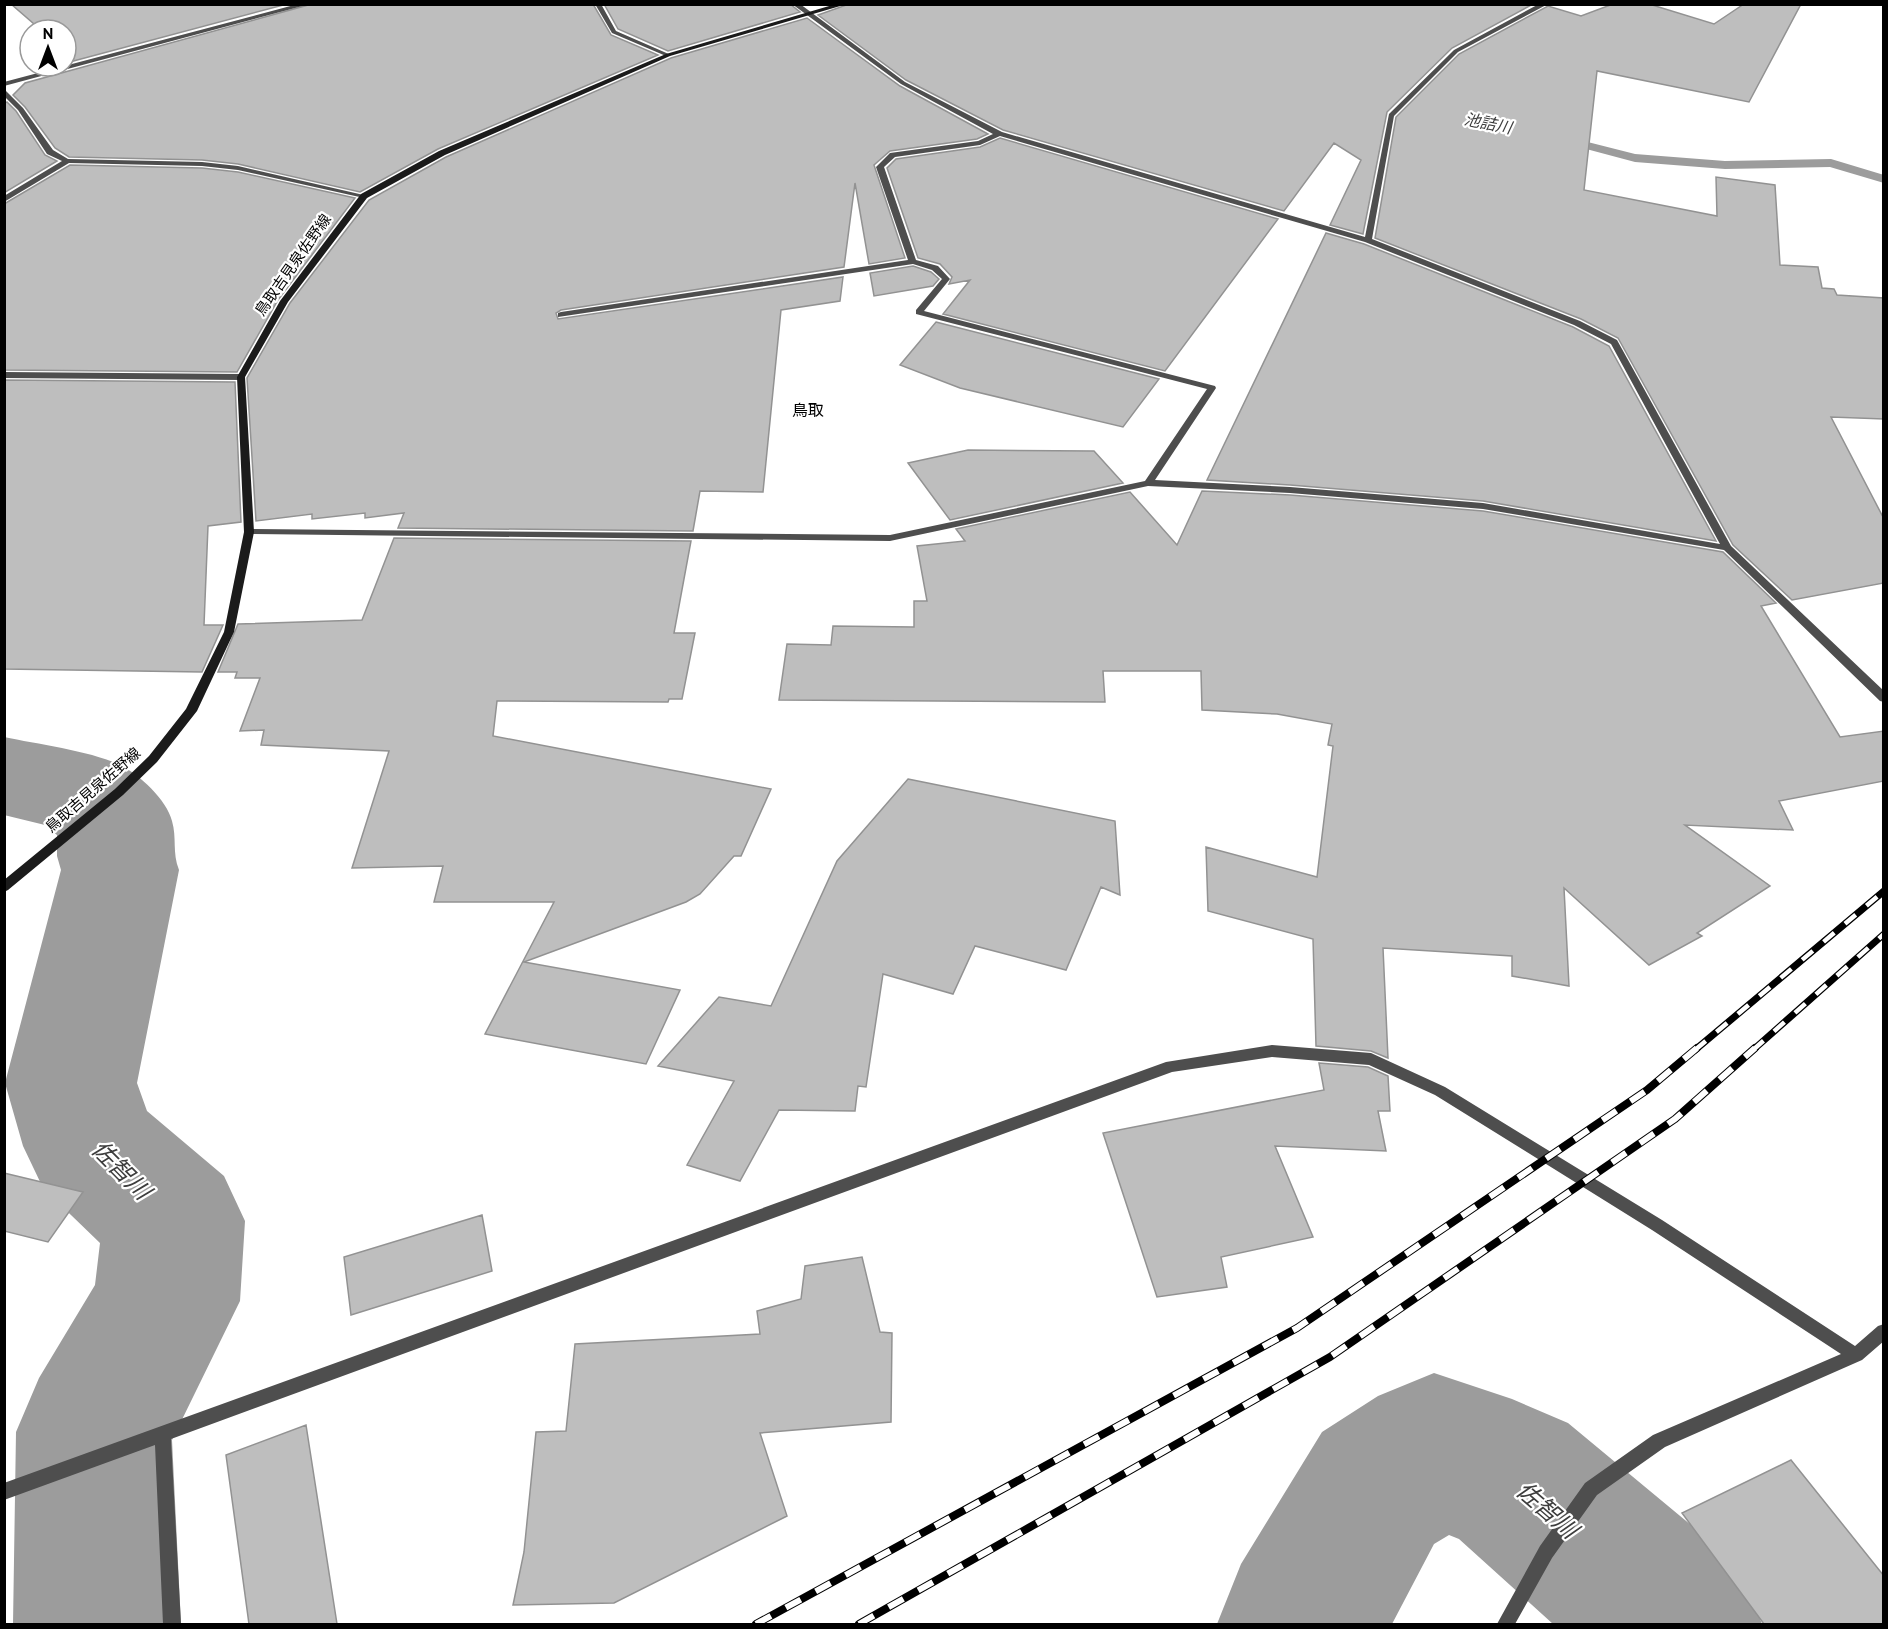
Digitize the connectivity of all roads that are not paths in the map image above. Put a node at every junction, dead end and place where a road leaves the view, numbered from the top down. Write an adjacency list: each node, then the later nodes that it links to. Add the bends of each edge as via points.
1 (307, 4): 8 (street)
2 (598, 4): 7 (street, via 614,32)
3 (795, 4): 6 (street)
4 (844, 4): 6 (main road, 鳥取吉見泉佐野線)
5 (1545, 4): 14 (street, via 1456,51 1391,115)
6 (812, 15): 7 (main road, 鳥取吉見泉佐野線); 10 (street, via 903,83)
7 (668, 55): 12 (main road, 鳥取吉見泉佐野線, via 442,153)
8 (4, 84)
9 (4, 91): 11 (street, via 50,152)
10 (999, 134): 14 (street); 15 (street, via 980,143 893,155 880,167)
11 (67, 160): 12 (street, via 238,168); 13 (street)
12 (364, 196): 18 (main road, 鳥取吉見泉佐野線, via 284,301)
13 (4, 200)
14 (1368, 240): 21 (street, via 1577,323 1614,342)
15 (913, 262): 16 (street); 19 (street, via 935,268 946,279 919,312 1212,388)
16 (561, 315)
17 (4, 375): 18 (street)
18 (240, 377): 20 (main road, 鳥取吉見泉佐野線)
19 (1148, 483): 20 (street, via 890,538); 21 (street, via 1483,506)
20 (249, 532): 23 (main road, 鳥取吉見泉佐野線, via 229,632 191,711 153,759 120,792)
21 (1727, 548): 22 (street)
22 (1884, 698)
23 (4, 887)
24 (1884, 1330): 25 (street)
25 (1856, 1356): 26 (street, via 1440,1091 1371,1059 1272,1051 1171,1066); 29 (street, via 1659,1441 1592,1489 1546,1552)
26 (163, 1435): 27 (street); 28 (street)
27 (4, 1492)
28 (172, 1624)
29 (1506, 1624)

